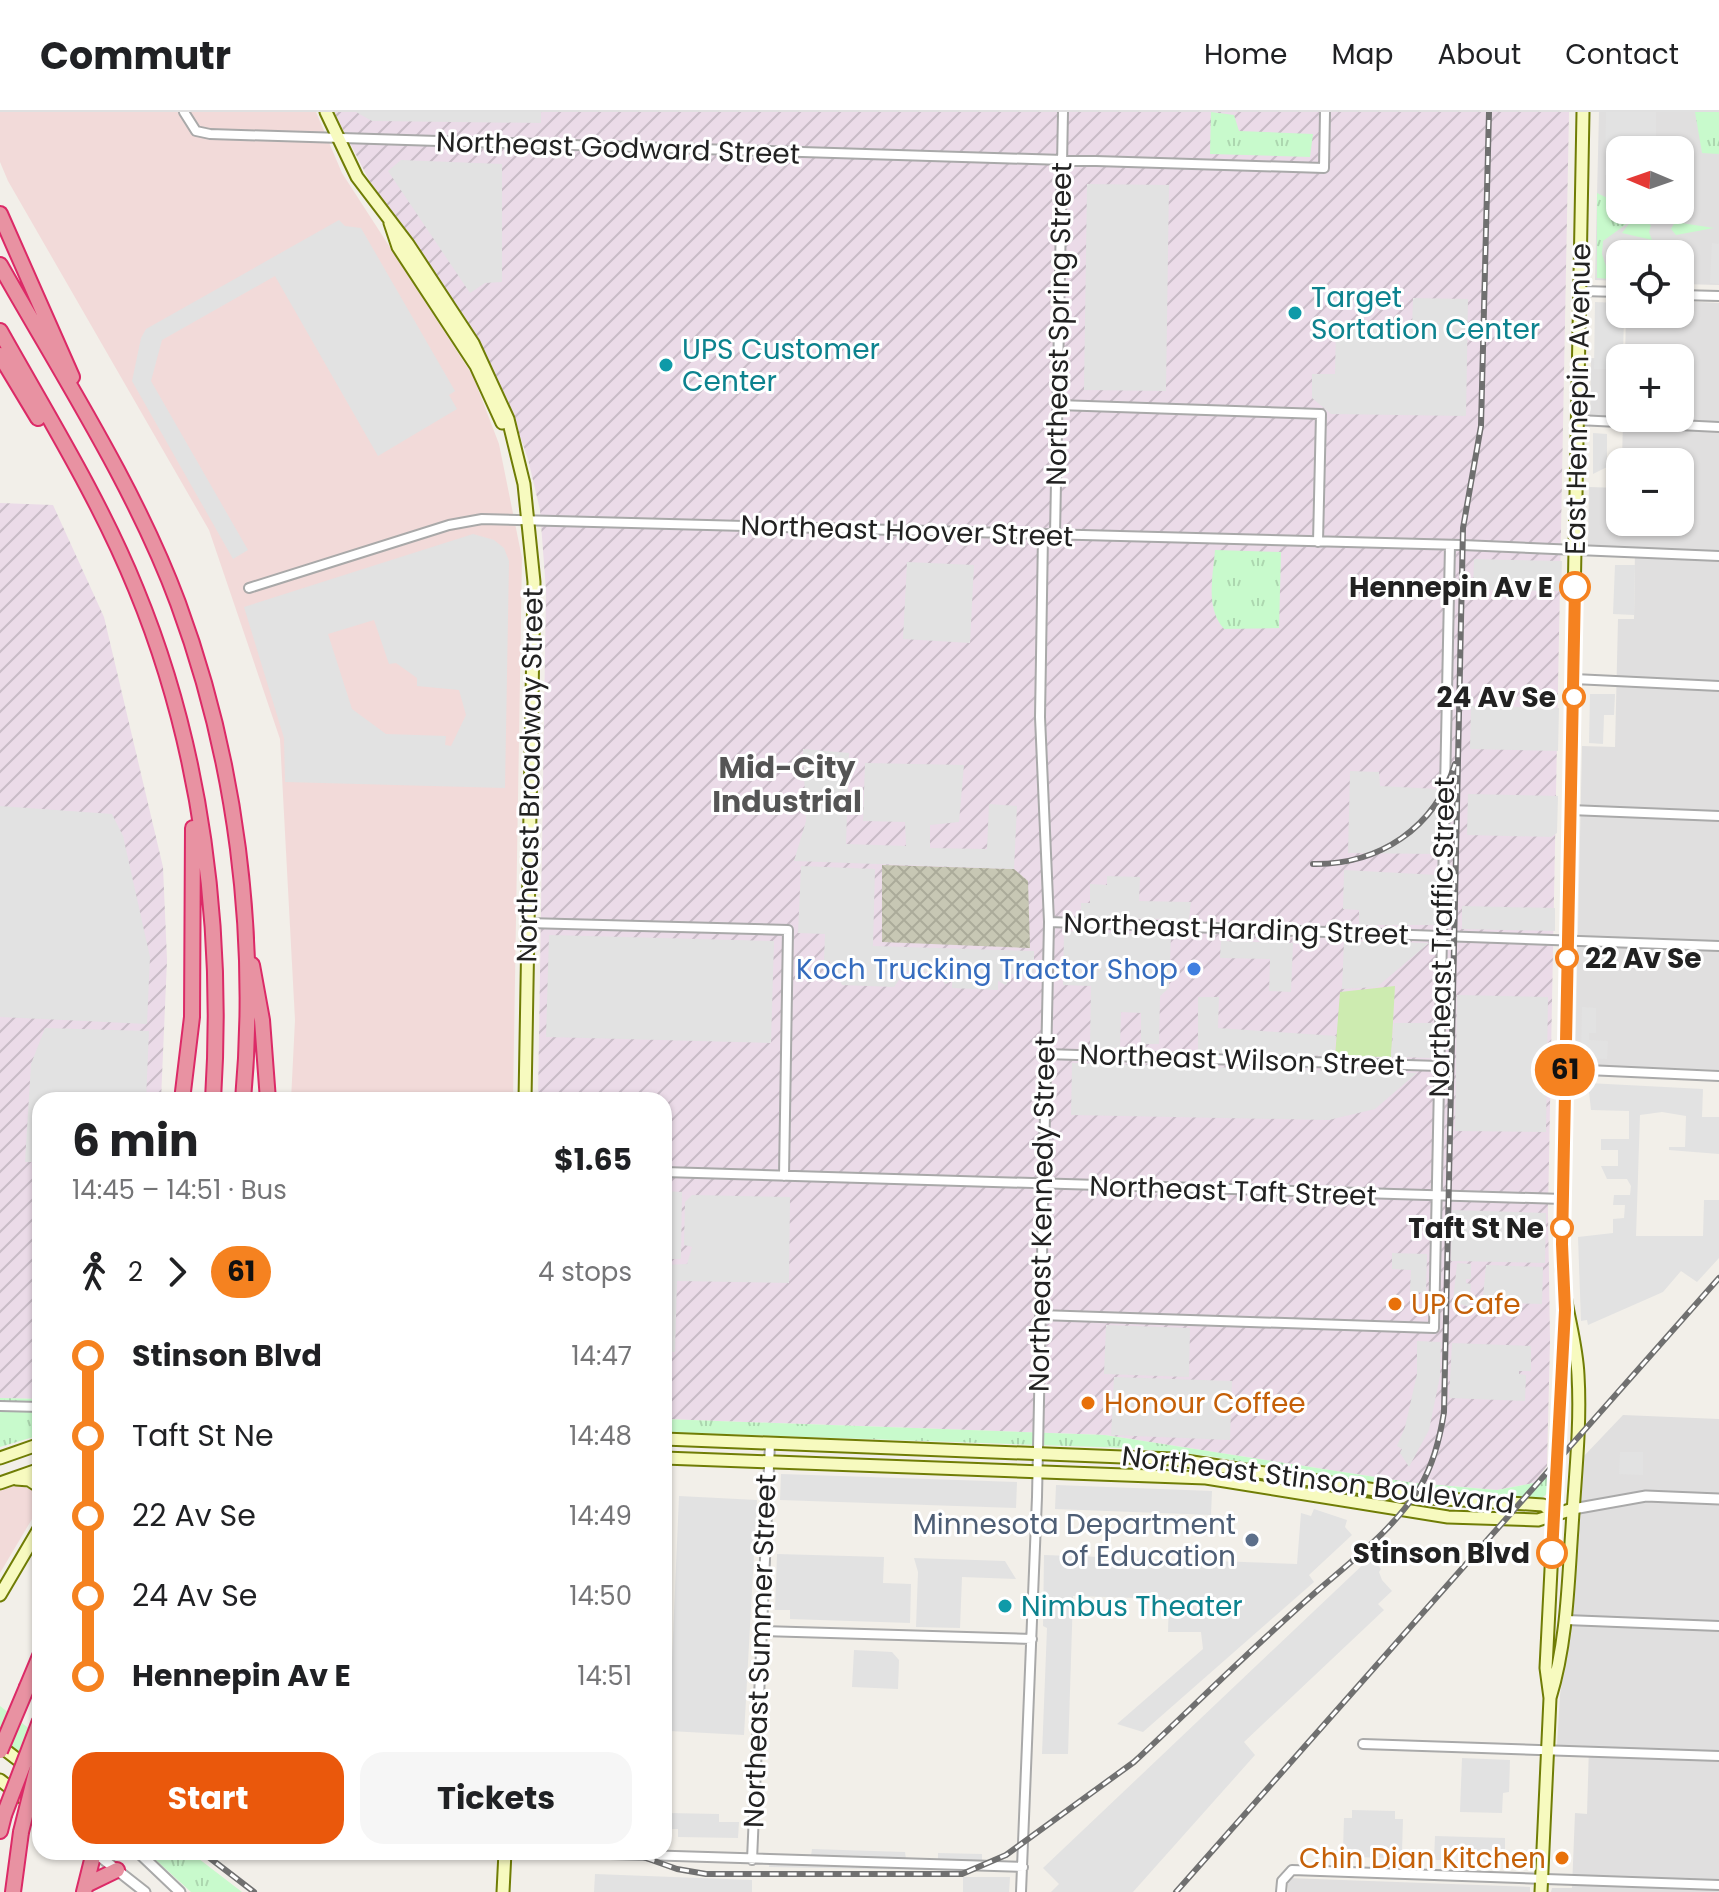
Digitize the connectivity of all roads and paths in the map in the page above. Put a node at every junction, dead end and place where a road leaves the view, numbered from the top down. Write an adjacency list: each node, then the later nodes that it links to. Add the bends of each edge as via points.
1 (184, 112): 6 (street, Northeast Godward Street, via 202,133)
2 (326, 112): 6 (main road, Northeast Broadway Street)
3 (1063, 112): 7 (street, Northeast Spring Street)
4 (1325, 112): 7 (street, Northeast Godward Street, via 1324,168)
5 (1583, 112): 10 (main road, East Hennepin Avenue)
6 (336, 138): 7 (street, Northeast Godward Street); 20 (main road, Northeast Broadway Street, via 357,177 473,343 505,410)
7 (1062, 160): 16 (street, Northeast Spring Street)
8 (0, 214): 19 (highway)
9 (0, 265): 19 (highway)
10 (1581, 291): 11 (street); 17 (main road, East Hennepin Avenue)
11 (1606, 292)
12 (1694, 295): 13 (street)
13 (1719, 296)
14 (0, 331): 27 (highway)
15 (0, 355): 27 (highway)
16 (1058, 405): 22 (street, Northeast Spring Street); 23 (street, via 1321,414)
17 (1578, 420): 18 (street); 25 (main road, East Hennepin Avenue)
18 (1719, 427)
19 (96, 436): 36 (highway, via 156,551 194,653 230,795)
20 (530, 520): 21 (street, Northeast Hoover Street); 28 (street, Northeast Hoover Street, via 464,521); 35 (main road, Northeast Broadway Street, via 534,598)
21 (1043, 535): 22 (street, Northeast Hoover Street); 34 (street, Northeast Kennedy Street, via 1040,717)
22 (1055, 535): 23 (street, Northeast Hoover Street)
23 (1318, 542): 24 (street, Northeast Hoover Street)
24 (1450, 545): 25 (street, Northeast Hoover Street); 37 (street, Northeast Traffic Street)
25 (1575, 549): 26 (street, Northeast Hoover Street); 29 (main road, East Hennepin Avenue)
26 (1719, 556)
27 (123, 559): 31 (highway, via 165,665)
28 (249, 588)
29 (1574, 679): 30 (street); 32 (main road, East Hennepin Avenue)
30 (1719, 686)
31 (190, 772): 44 (highway, via 195,955); 45 (highway, via 214,932)
32 (1570, 810): 33 (street); 38 (main road, East Hennepin Avenue)
33 (1719, 816)
34 (1049, 922): 37 (street, Northeast Harding Street); 40 (street, Northeast Kennedy Street)
35 (527, 923): 48 (main road, Northeast Broadway Street); 50 (street, via 788,930)
36 (245, 925): 46 (highway); 47 (highway, via 262,1020)
37 (1442, 936): 38 (street, Northeast Harding Street); 41 (street, Northeast Traffic Street)
38 (1567, 940): 39 (street, Northeast Harding Street); 42 (main road, East Hennepin Avenue)
39 (1719, 946)
40 (1045, 1054): 41 (street, Northeast Wilson Street); 51 (street, Northeast Kennedy Street)
41 (1439, 1066): 52 (street, Northeast Traffic Street)
42 (1565, 1069): 43 (street); 53 (main road, East Hennepin Avenue)
43 (1719, 1076)
44 (183, 1092)
45 (214, 1092)
46 (243, 1092)
47 (267, 1092)
48 (525, 1092)
49 (672, 1172): 50 (street, Northeast Taft Street)
50 (784, 1176): 51 (street, Northeast Taft Street)
51 (1042, 1185): 52 (street, Northeast Taft Street); 55 (street, Northeast Kennedy Street)
52 (1436, 1197): 53 (street, Northeast Taft Street); 55 (street, Northeast Traffic Street, via 1434,1328)
53 (1563, 1199): 54 (main road, East Hennepin Avenue)
54 (1565, 1310): 70 (main road, East Hennepin Avenue, via 1578,1377); 71 (main road, East Hennepin Avenue)
55 (1040, 1315): 61 (street, Northeast Kennedy Street)
56 (0, 1406): 57 (street)
57 (32, 1407)
58 (672, 1439): 59 (main road, Northeast Stinson Boulevard)
59 (770, 1443): 61 (main road, Northeast Stinson Boulevard); 64 (street, Northeast Summer Street)
60 (32, 1447): 62 (main road)
61 (1038, 1454): 65 (street, Northeast Kennedy Street); 71 (main road, Northeast Stinson Boulevard, via 1198,1461 1451,1501 1543,1505)
62 (0, 1458)
63 (672, 1458): 64 (main road, Northeast Stinson Boulevard)
64 (769, 1461): 65 (main road, Northeast Stinson Boulevard); 76 (street, Northeast Summer Street)
65 (1037, 1470): 71 (main road, Northeast Stinson Boulevard, via 1206,1478 1448,1517 1538,1520); 77 (street, Northeast Kennedy Street)
66 (32, 1472): 67 (main road)
67 (6, 1481): 68 (main road)
68 (32, 1482)
69 (1719, 1499): 70 (street, via 1646,1496)
70 (1573, 1509): 71 (main road); 74 (main road, East Hennepin Avenue)
71 (1554, 1513): 79 (main road, East Hennepin Avenue, via 1546,1668)
72 (32, 1541): 73 (main road)
73 (0, 1595)
74 (1566, 1620): 75 (street); 79 (main road, East Hennepin Avenue)
75 (1719, 1626)
76 (761, 1631): 77 (street); 95 (street, Northeast Summer Street)
77 (1032, 1639): 96 (street, Northeast Kennedy Street)
78 (32, 1675): 82 (highway, bridge)
79 (1550, 1698): 83 (main road, East Hennepin Avenue)
80 (32, 1742): 89 (highway, bridge)
81 (1363, 1744): 83 (street)
82 (0, 1748): 85 (main road)
83 (1547, 1750): 84 (street); 98 (main road, East Hennepin Avenue)
84 (1719, 1756)
85 (32, 1770)
86 (0, 1780): 88 (main road)
87 (32, 1788): 101 (highway, bridge)
88 (32, 1805)
89 (0, 1831)
90 (672, 1857): 95 (street)
91 (92, 1860): 100 (highway)
92 (104, 1860): 97 (street)
93 (146, 1860): 103 (street)
94 (505, 1860): 104 (main road)
95 (752, 1860): 96 (street)
96 (1023, 1867): 105 (street, Northeast Kennedy Street)
97 (117, 1870): 100 (highway); 102 (street)
98 (1542, 1878): 99 (street); 106 (street, via 1292,1870 1282,1881); 107 (main road, East Hennepin Avenue)
99 (1719, 1885)
100 (85, 1889)
101 (13, 1892)
102 (145, 1892)
103 (180, 1892)
104 (503, 1892)
105 (1021, 1892)
106 (1281, 1892)
107 (1541, 1892)

